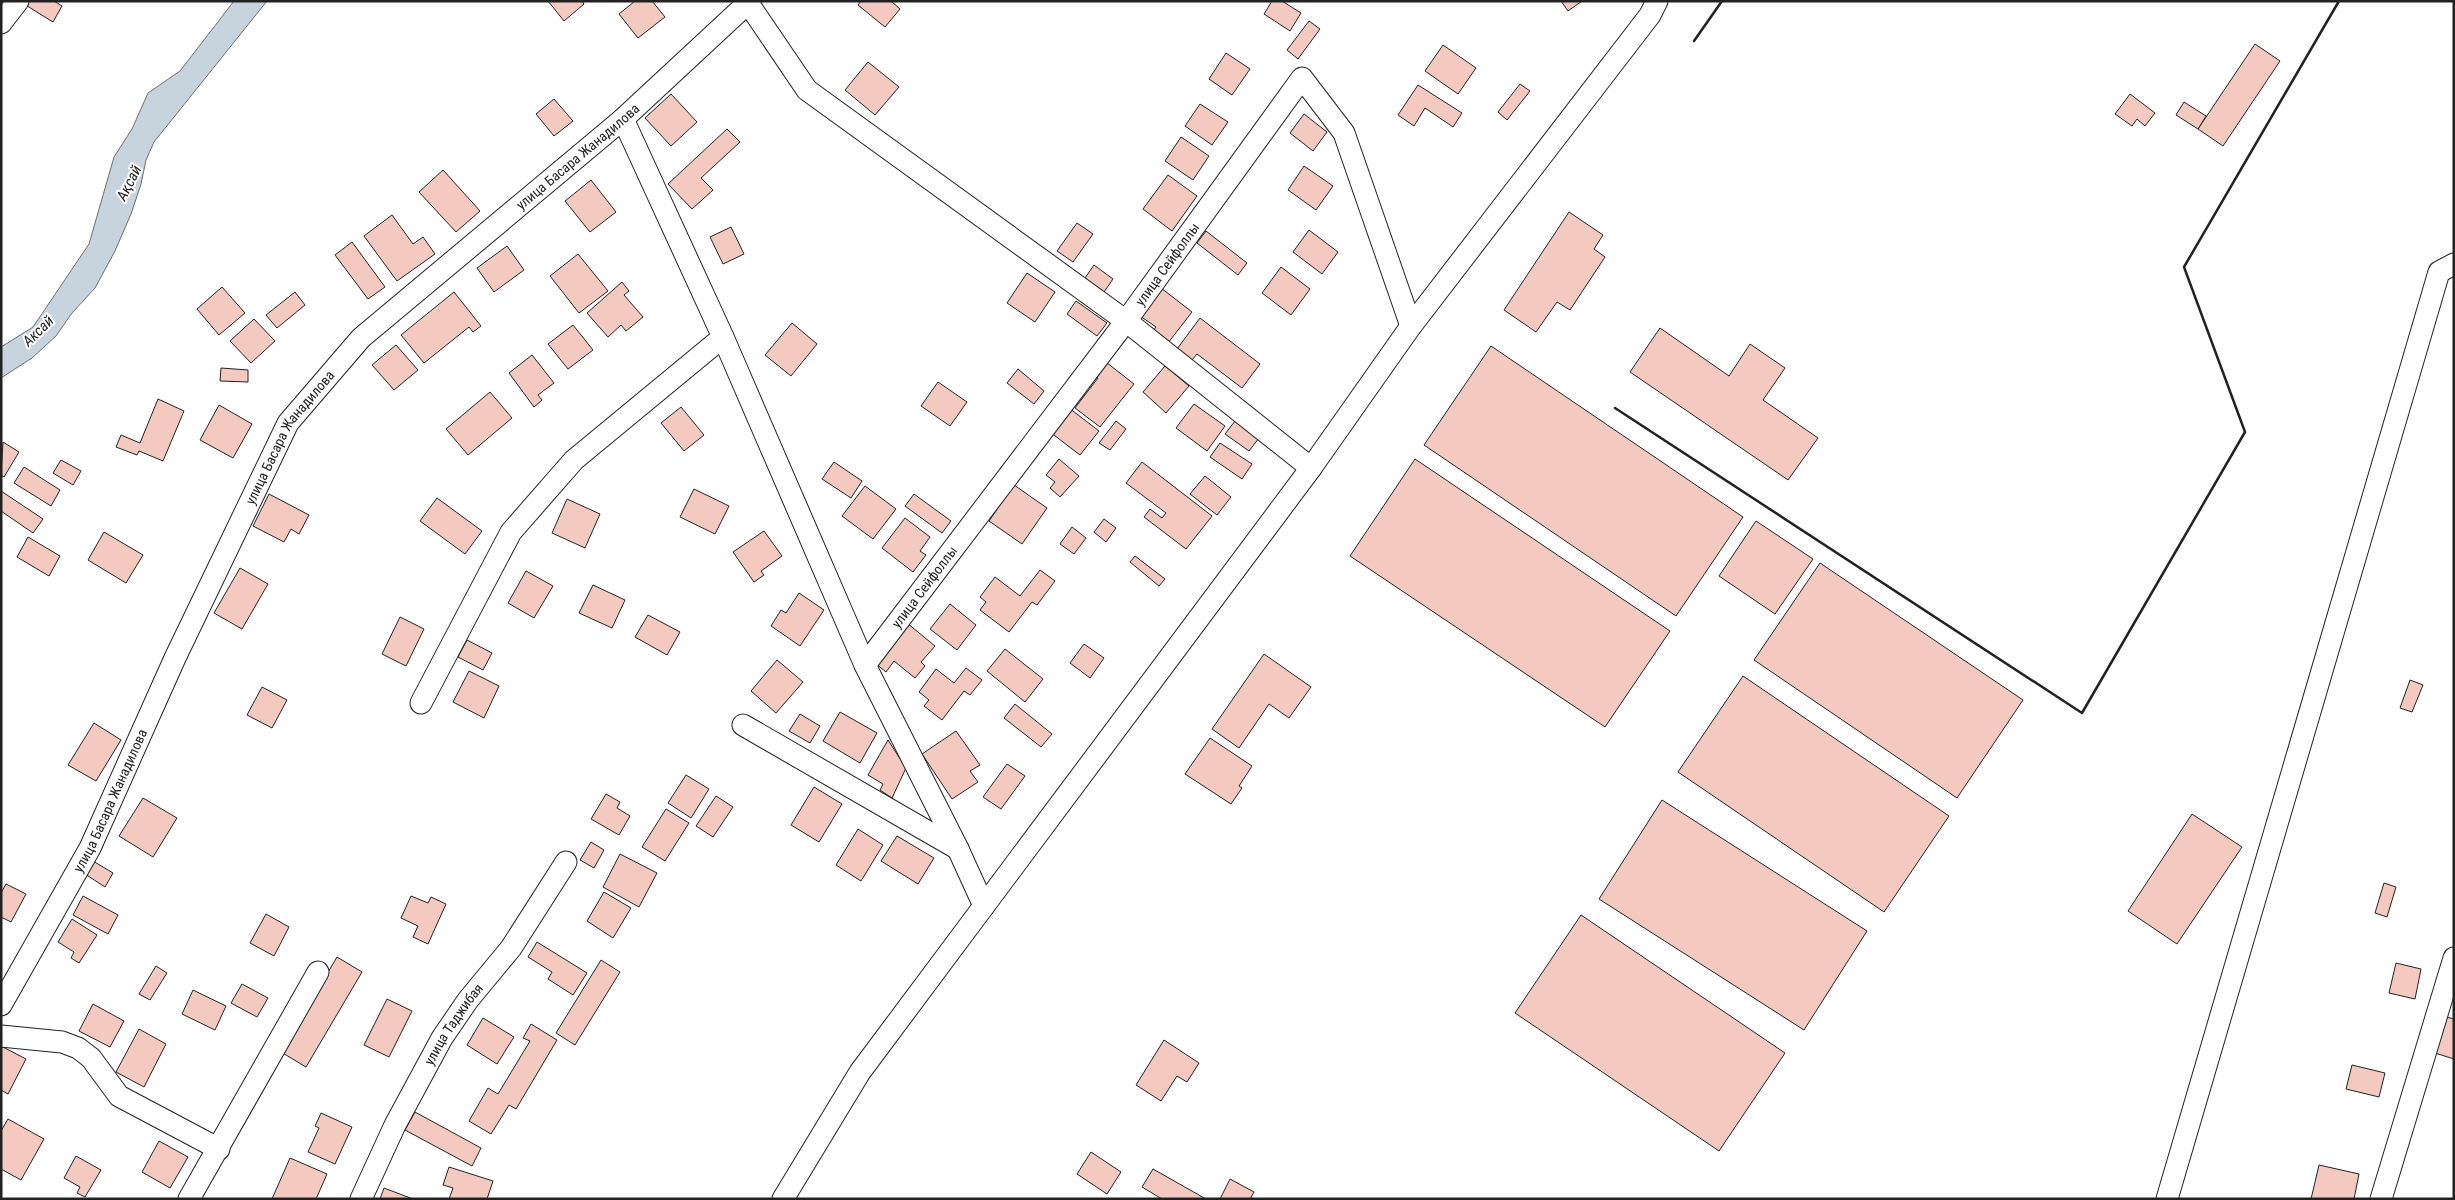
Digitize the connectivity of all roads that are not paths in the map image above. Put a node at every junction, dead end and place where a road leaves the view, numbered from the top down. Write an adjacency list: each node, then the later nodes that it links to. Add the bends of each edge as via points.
1 (18, 1): 4 (street)
2 (1657, 1): 8 (street, via 1650,15)
3 (749, 2): 5 (street, улица Басара Жанадилова); 7 (street, via 807,90)
4 (1, 23)
5 (623, 119): 9 (street); 19 (street, улица Басара Жанадилова, via 361,338 288,423 175,658 90,848)
6 (2454, 264): 25 (street, via 2439,272)
7 (1126, 321): 8 (street, улица Сейфоллы, via 1302,78 1344,133); 10 (street); 11 (street, улица Сейфоллы)
8 (1411, 326): 10 (street)
9 (723, 336): 11 (street); 12 (street, via 574,460 511,532)
10 (1311, 468): 16 (street)
11 (865, 665): 14 (street)
12 (422, 703)
13 (743, 725): 14 (street)
14 (958, 849): 16 (street)
15 (566, 862): 23 (street, улица Таджибая, via 511,948 442,1038)
16 (984, 906): 24 (street, via 860,1072)
17 (2454, 958): 26 (street)
18 (318, 972): 21 (street)
19 (1, 1005)
20 (1, 1036): 21 (street, via 62,1042 78,1048 91,1058 119,1096)
21 (219, 1149): 22 (street)
22 (189, 1199)
23 (361, 1199)
24 (783, 1199)
25 (2167, 1199)
26 (2381, 1199)

